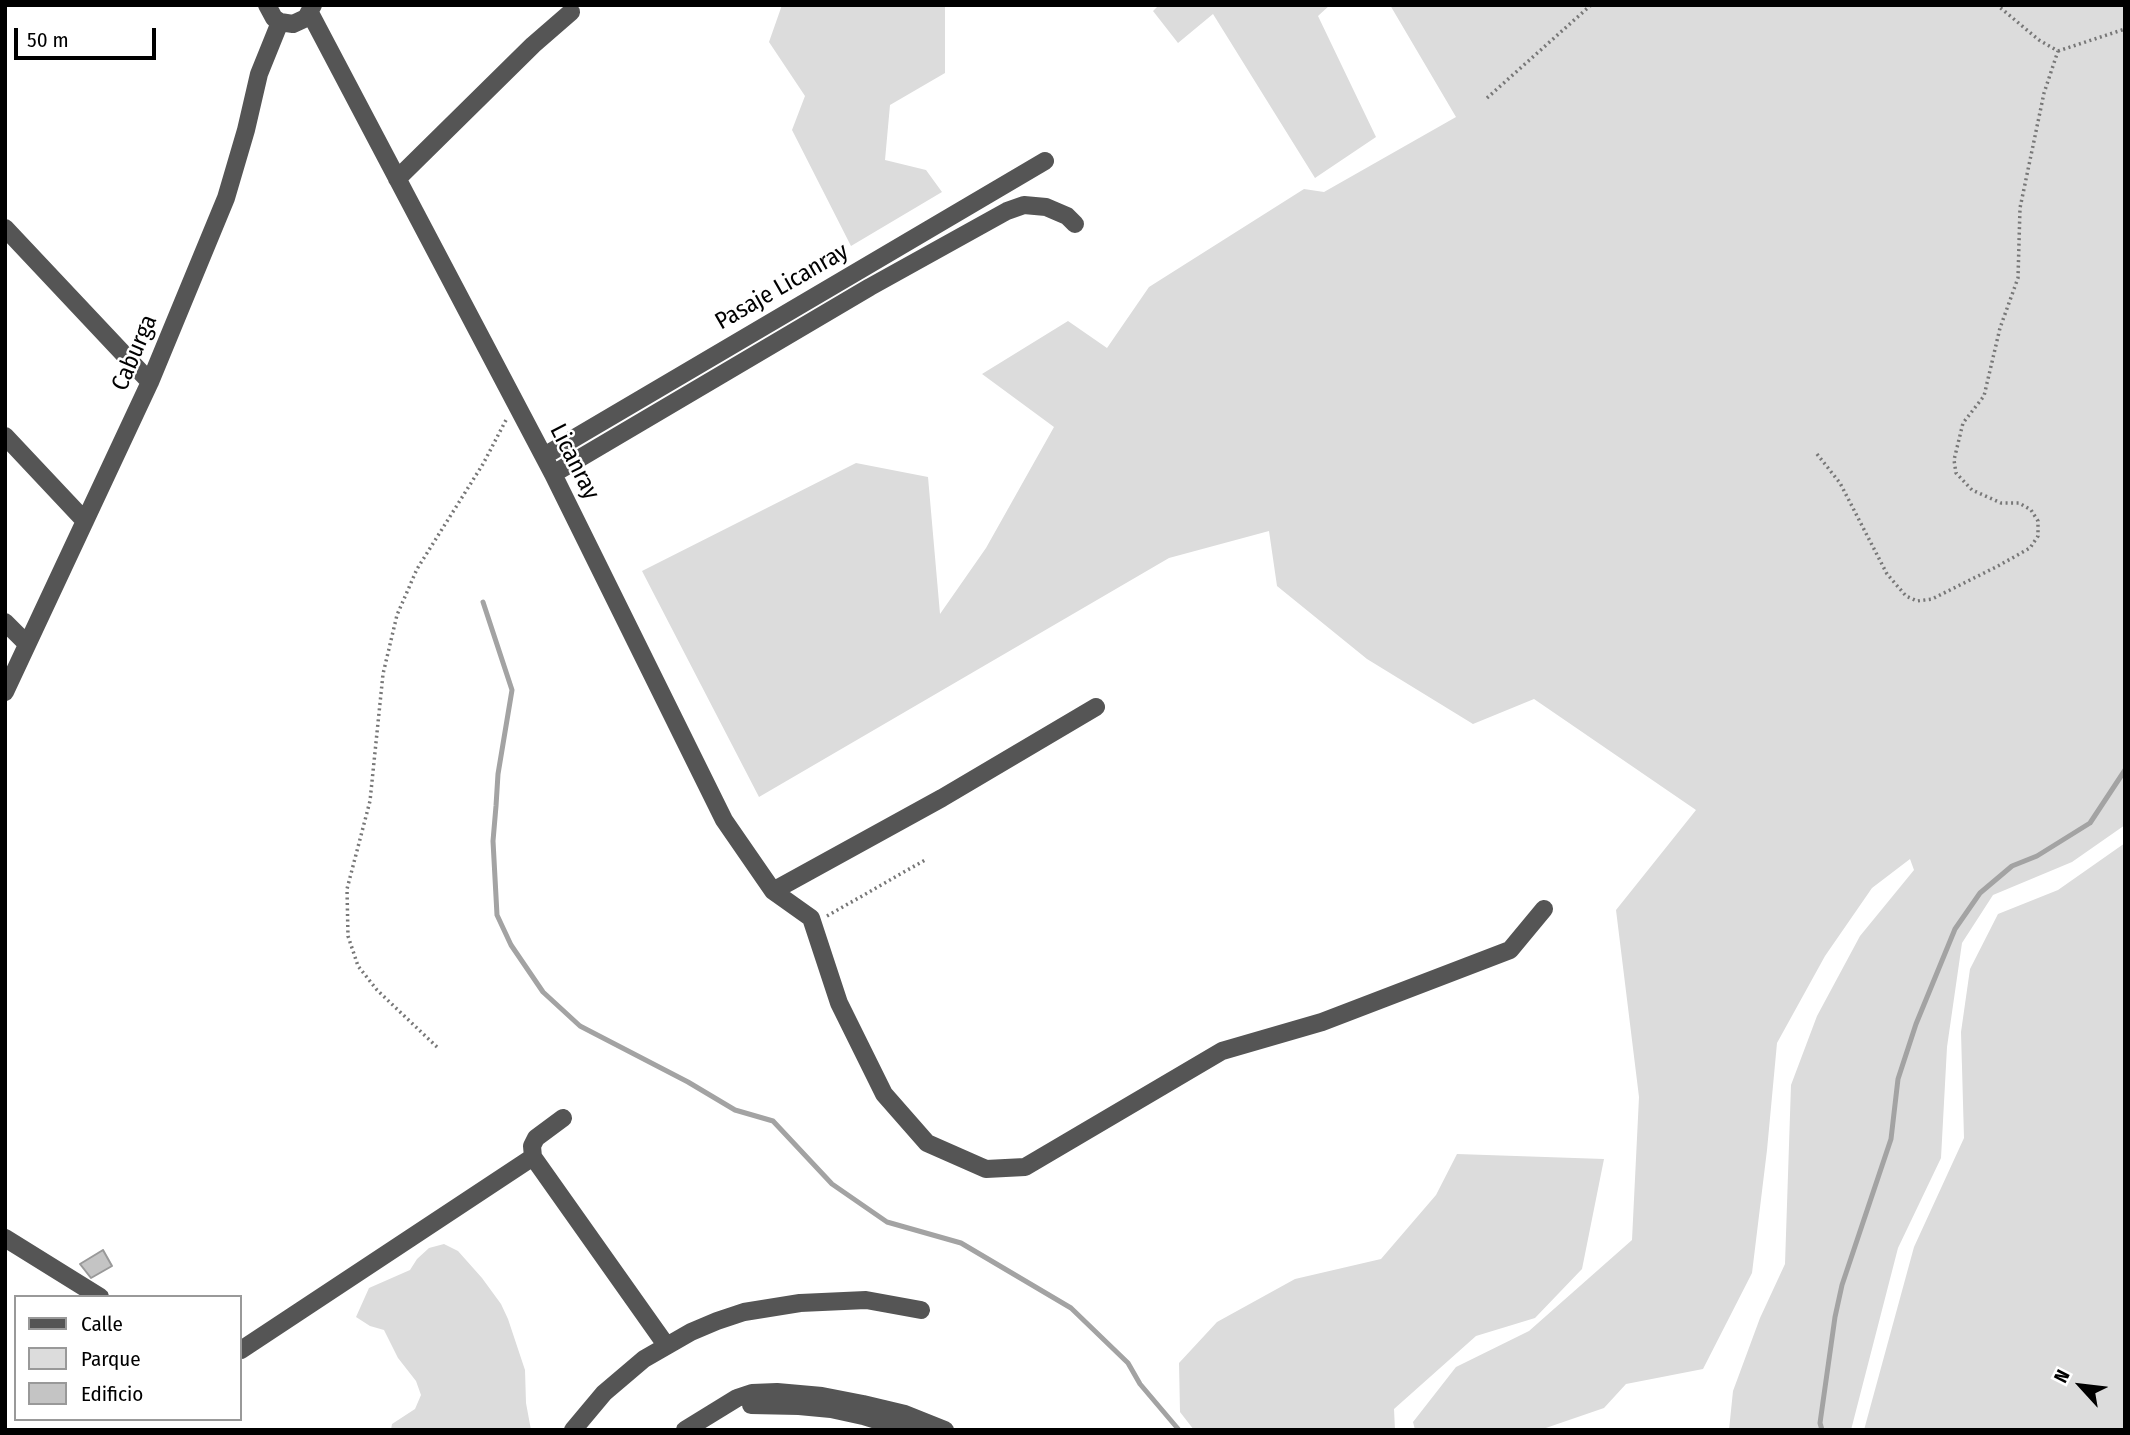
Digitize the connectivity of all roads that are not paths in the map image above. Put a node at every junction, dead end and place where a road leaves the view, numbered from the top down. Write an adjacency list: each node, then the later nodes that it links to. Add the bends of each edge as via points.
1 (267, 5): 4 (street)
2 (311, 9): 4 (street, via 300,22); 6 (street, Licanray)
3 (571, 12): 6 (street)
4 (280, 22): 9 (street, Caburga, via 259,74 226,198)
5 (1045, 161): 11 (street, Pasaje Licanray)
6 (397, 179): 11 (street, Licanray)
7 (1075, 224): 12 (street, via 1046,207 1024,205 1007,211)
8 (5, 228): 9 (street)
9 (150, 382): 13 (street, Caburga)
10 (5, 436): 13 (street)
11 (544, 456): 12 (street, Licanray)
12 (553, 474): 18 (street, Licanray, via 724,820)
13 (85, 522): 15 (street, Caburga)
14 (5, 622): 15 (street)
15 (27, 644): 16 (street, Caburga)
16 (5, 692)
17 (1096, 707): 18 (street)
18 (773, 891): 19 (street, Licanray, via 811,918 839,1003 884,1094 928,1143 986,1169 1025,1167 1222,1051 1322,1021 1510,950)
19 (1544, 909)
20 (563, 1118): 21 (street, via 536,1138)
21 (533, 1157): 25 (street); 26 (street)
22 (5, 1238): 23 (street)
23 (97, 1295)
24 (921, 1310): 25 (street, via 866,1300 772,1306 717,1321)
25 (666, 1345): 28 (street, via 623,1375)
26 (242, 1349)
27 (723, 1406): 29 (street); 30 (street, via 831,1409); 31 (street, via 752,1393 822,1396 905,1414)
28 (573, 1430)
29 (685, 1430)
30 (909, 1430)
31 (944, 1430)

